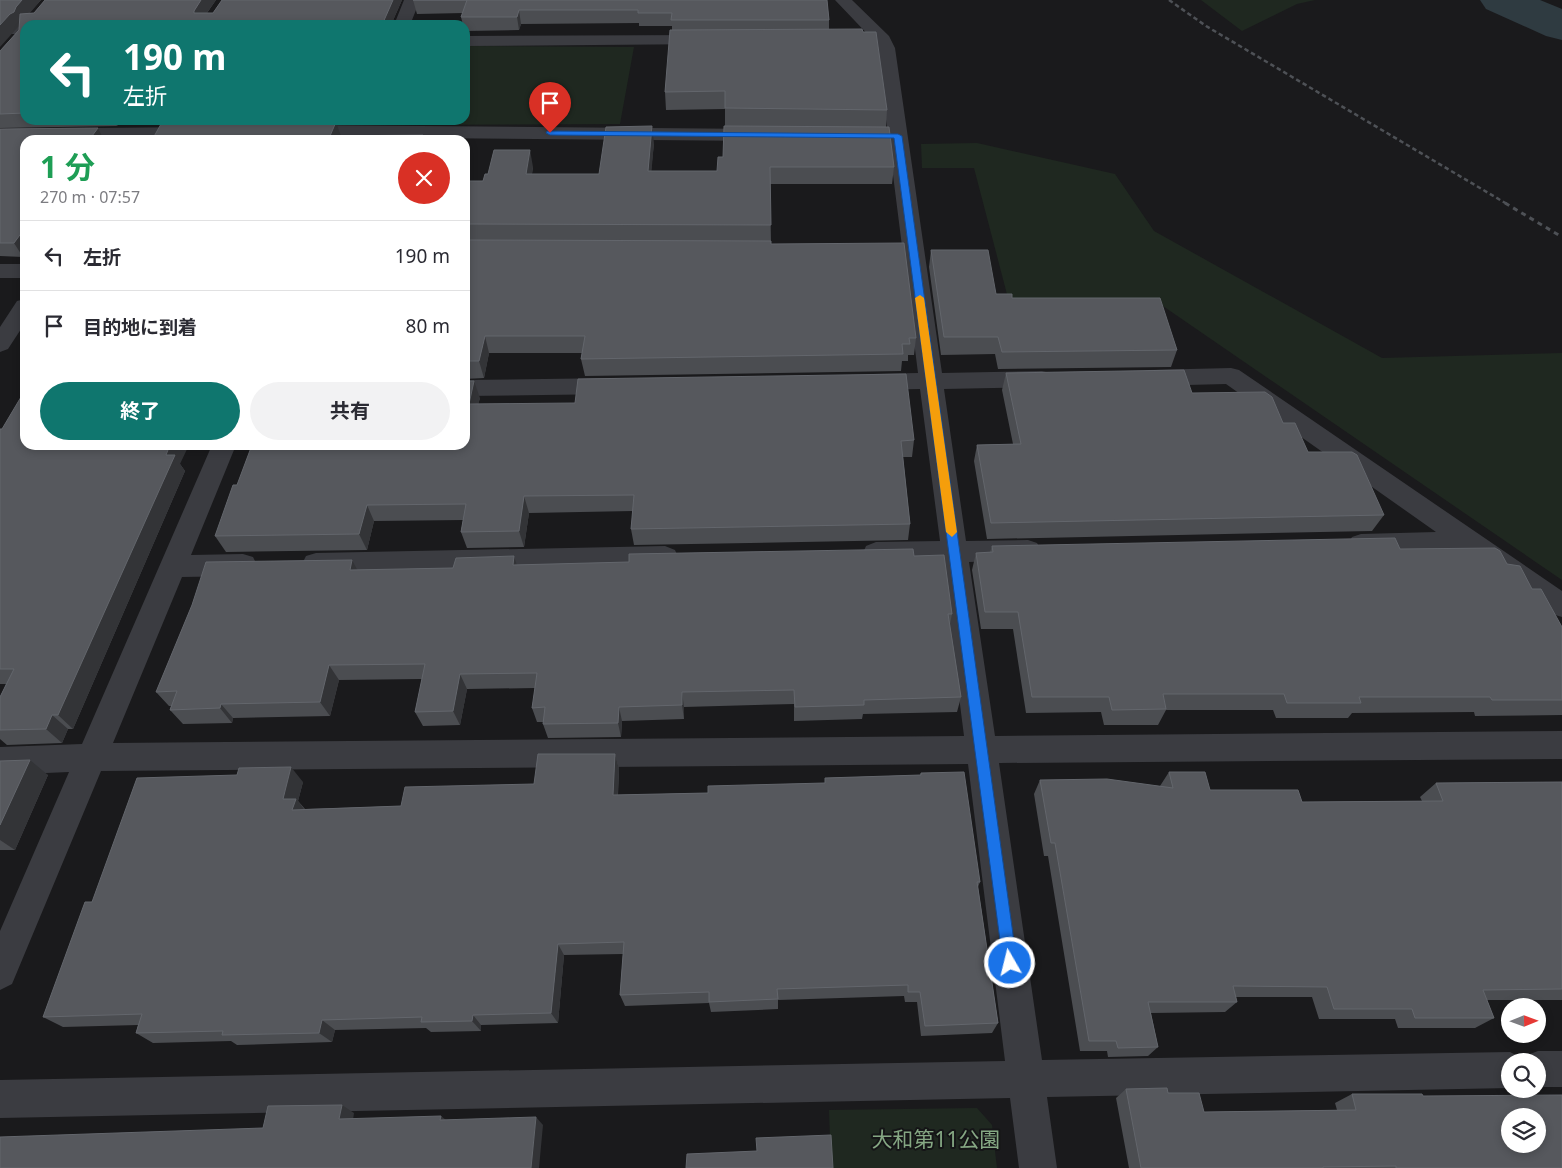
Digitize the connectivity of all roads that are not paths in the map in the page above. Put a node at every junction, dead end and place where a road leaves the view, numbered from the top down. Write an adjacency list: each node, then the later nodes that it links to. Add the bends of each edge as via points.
1 (412, 0): 3 (street)
2 (843, 0): 9 (street)
3 (404, 20)
4 (20, 27): 5 (street)
5 (0, 29)
6 (20, 37): 11 (street)
7 (724, 40): 10 (street)
8 (863, 40): 9 (street)
9 (883, 40): 24 (street, via 886,48 888,136 903,250)
10 (470, 41)
11 (12, 46)
12 (357, 130): 15 (street); 17 (street)
13 (139, 131): 14 (street); 16 (street)
14 (209, 132)
15 (288, 132)
16 (0, 135)
17 (780, 135)
18 (0, 271): 19 (street)
19 (20, 271)
20 (20, 314): 21 (street)
21 (0, 344)
22 (1125, 378): 29 (street, via 1231,376)
23 (1067, 379): 24 (street)
24 (931, 381): 25 (street); 32 (street)
25 (852, 382)
26 (634, 385): 27 (street)
27 (470, 388)
28 (222, 450): 35 (street)
29 (1470, 542): 30 (street); 36 (street)
30 (1341, 544)
31 (1054, 550): 32 (street)
32 (954, 552): 33 (street); 38 (street)
33 (855, 554)
34 (687, 557): 35 (street)
35 (172, 566): 39 (street)
36 (1562, 606)
37 (1562, 745): 38 (street)
38 (981, 750): 39 (street); 45 (street)
39 (91, 757): 40 (street); 41 (street)
40 (0, 761)
41 (0, 972)
42 (1546, 1069): 43 (street)
43 (1562, 1069)
44 (1501, 1070): 45 (street)
45 (1026, 1079): 46 (street); 47 (street)
46 (0, 1100)
47 (1038, 1168)

